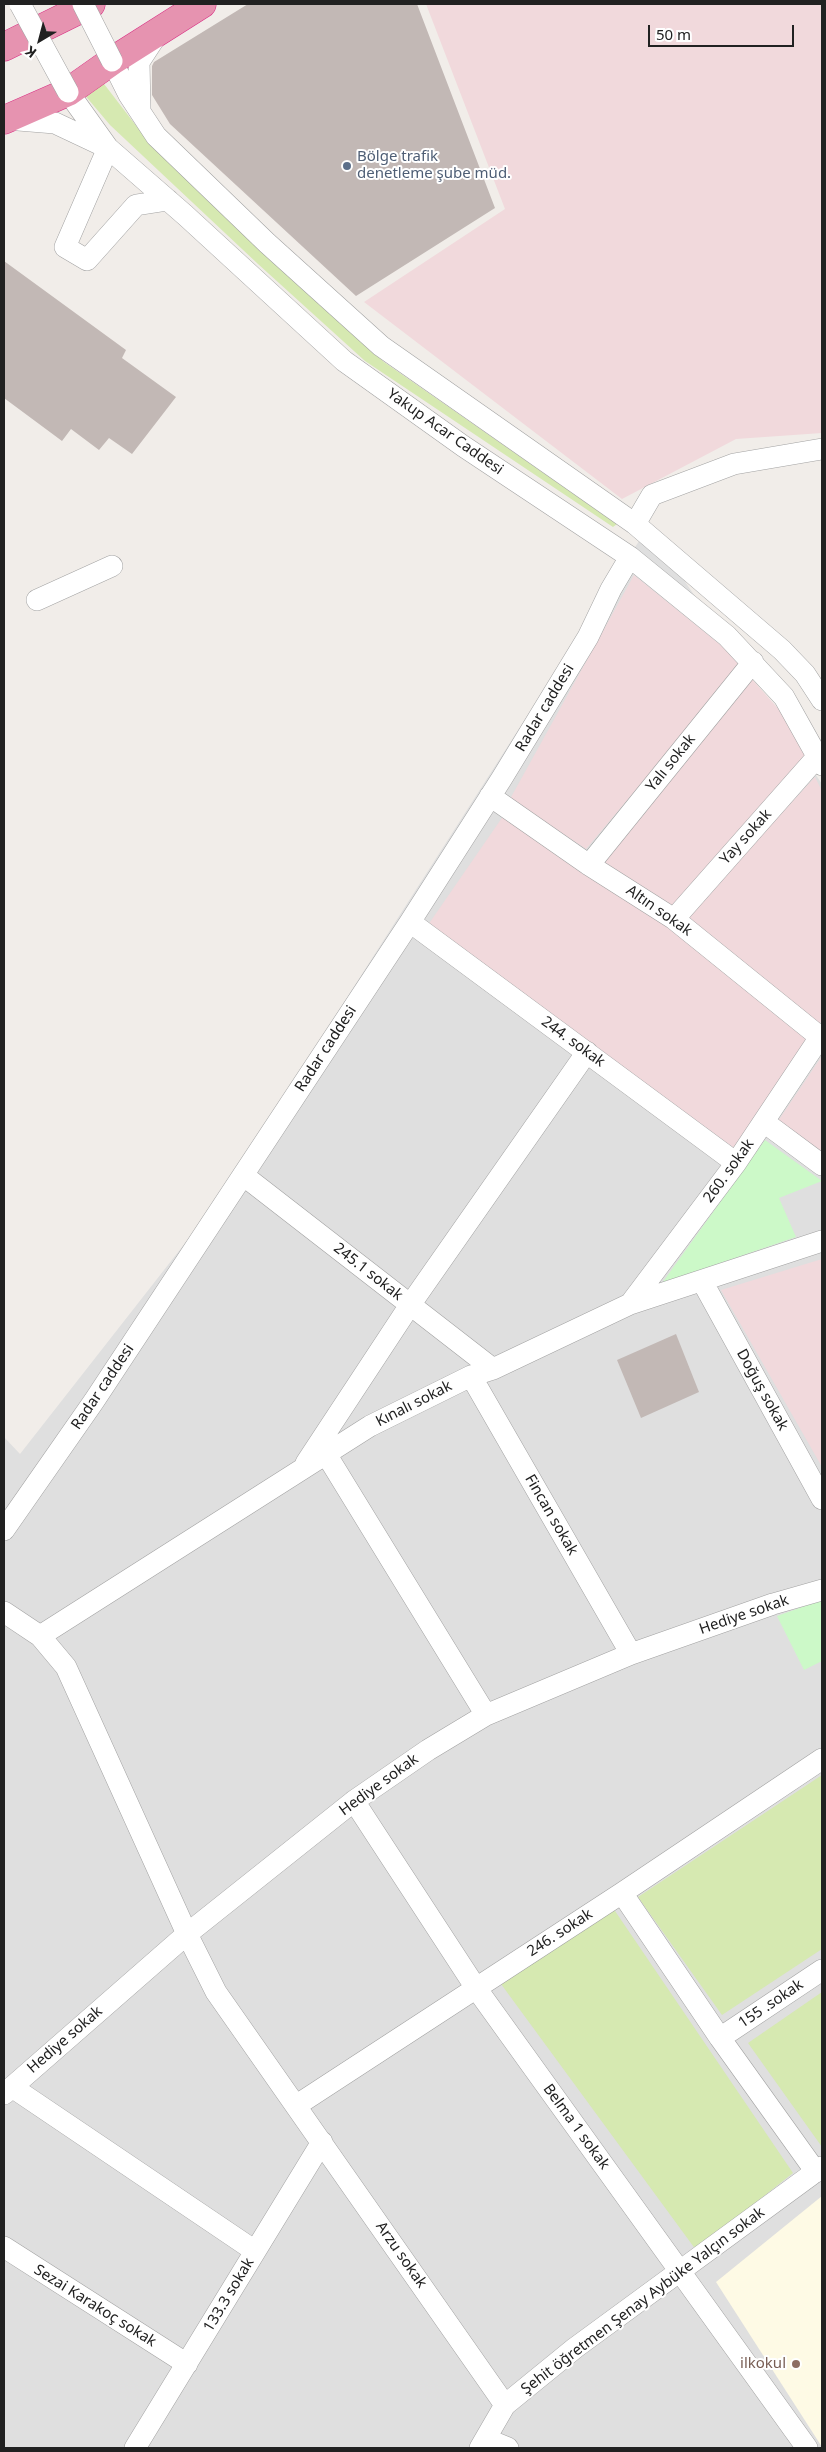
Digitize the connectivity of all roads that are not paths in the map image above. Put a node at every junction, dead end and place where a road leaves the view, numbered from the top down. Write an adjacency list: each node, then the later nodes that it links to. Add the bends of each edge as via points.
1 (20, 4): 8 (street, Yakup Acar Caddesi, bridge)
2 (83, 4): 7 (street, bridge)
3 (91, 4): 6 (highway)
4 (202, 4): 5 (highway)
5 (159, 32): 7 (highway); 9 (street, via 139,62)
6 (4, 47)
7 (112, 61): 8 (highway); 9 (street)
8 (68, 92): 10 (highway); 11 (street, Yakup Acar Caddesi)
9 (140, 113): 14 (street, via 156,136 204,183 381,346)
10 (5, 119): 11 (street, via 55,123)
11 (108, 148): 12 (street, Yakup Acar Caddesi); 12 (street, via 65,247 87,260 136,205)
12 (168, 200): 15 (street, Yakup Acar Caddesi, via 344,361 463,446)
13 (822, 450): 14 (street, via 734,464 686,481 652,495)
14 (635, 524): 19 (street, via 782,650 805,674)
15 (630, 556): 18 (street, Yakup Acar Caddesi, via 727,636); 21 (street, Radar caddesi, via 588,637)
16 (112, 566): 17 (street)
17 (37, 600)
18 (753, 662): 20 (street, Yakup Acar Caddesi, via 784,697); 22 (street, Yalı sokak)
19 (822, 700)
20 (820, 761): 23 (street, Yay sokak)
21 (490, 796): 22 (street, Altın sokak); 24 (street, Radar caddesi)
22 (589, 865): 23 (street, Altın sokak)
23 (674, 918): 25 (street, Altın sokak)
24 (410, 922): 26 (street, 244. sokak); 30 (street, Radar caddesi)
25 (821, 1035): 27 (street, 260. sokak)
26 (587, 1052): 28 (street, 244. sokak); 34 (street)
27 (764, 1122): 28 (street, 260. sokak); 29 (street)
28 (736, 1163): 33 (street, 260. sokak)
29 (822, 1165)
30 (243, 1175): 34 (street, 245.1 sokak); 40 (street, Radar caddesi, via 94,1401)
31 (822, 1241): 32 (street, Kınalı sokak)
32 (702, 1281): 33 (street, Kınalı sokak); 39 (street, Doğuş sokak)
33 (630, 1304): 35 (street, Kınalı sokak)
34 (410, 1305): 35 (street, 245.1 sokak); 38 (street)
35 (493, 1369): 36 (street, Kınalı sokak)
36 (471, 1376): 37 (street, Kınalı sokak, via 370,1426); 44 (street, Fincan sokak)
37 (326, 1454): 38 (street, Kınalı sokak); 45 (street)
38 (301, 1470): 43 (street, Kınalı sokak)
39 (822, 1499)
40 (4, 1530)
41 (822, 1590): 44 (street, Hediye sokak)
42 (4, 1612): 43 (street, Arzu sokak)
43 (40, 1636): 49 (street, Arzu sokak, via 66,1667)
44 (631, 1654): 45 (street, Hediye sokak)
45 (486, 1715): 47 (street, Hediye sokak)
46 (822, 1759): 48 (street, 246. sokak)
47 (354, 1801): 49 (street, Hediye sokak); 51 (street, Belma 1 sokak)
48 (622, 1893): 51 (street, 246. sokak); 52 (street)
49 (186, 1934): 53 (street, Hediye sokak); 54 (street, Arzu sokak, via 216,1992)
50 (822, 1970): 52 (street, 155 .sokak)
51 (476, 1988): 54 (street, 246. sokak); 59 (street, Belma 1 sokak)
52 (720, 2038): 56 (street)
53 (8, 2090): 58 (street)
54 (296, 2105): 55 (street, Arzu sokak)
55 (322, 2142): 58 (street, 133.3 sokak); 61 (street, Arzu sokak)
56 (819, 2170): 59 (street, Şehit öğretmen Şenay Aybüke Yalçın sokak)
57 (4, 2247): 60 (street, Sezai Karakoç sokak)
58 (256, 2251): 60 (street, 133.3 sokak)
59 (680, 2272): 61 (street, Şehit öğretmen Şenay Aybüke Yalçın sokak, via 575,2348); 65 (street, Belma 1 sokak)
60 (187, 2364): 63 (street, 133.3 sokak)
61 (506, 2405): 62 (street, Şehit öğretmen Şenay Aybüke Yalçın sokak)
62 (483, 2443): 64 (street)
63 (135, 2448)
64 (508, 2448)
65 (806, 2448)

